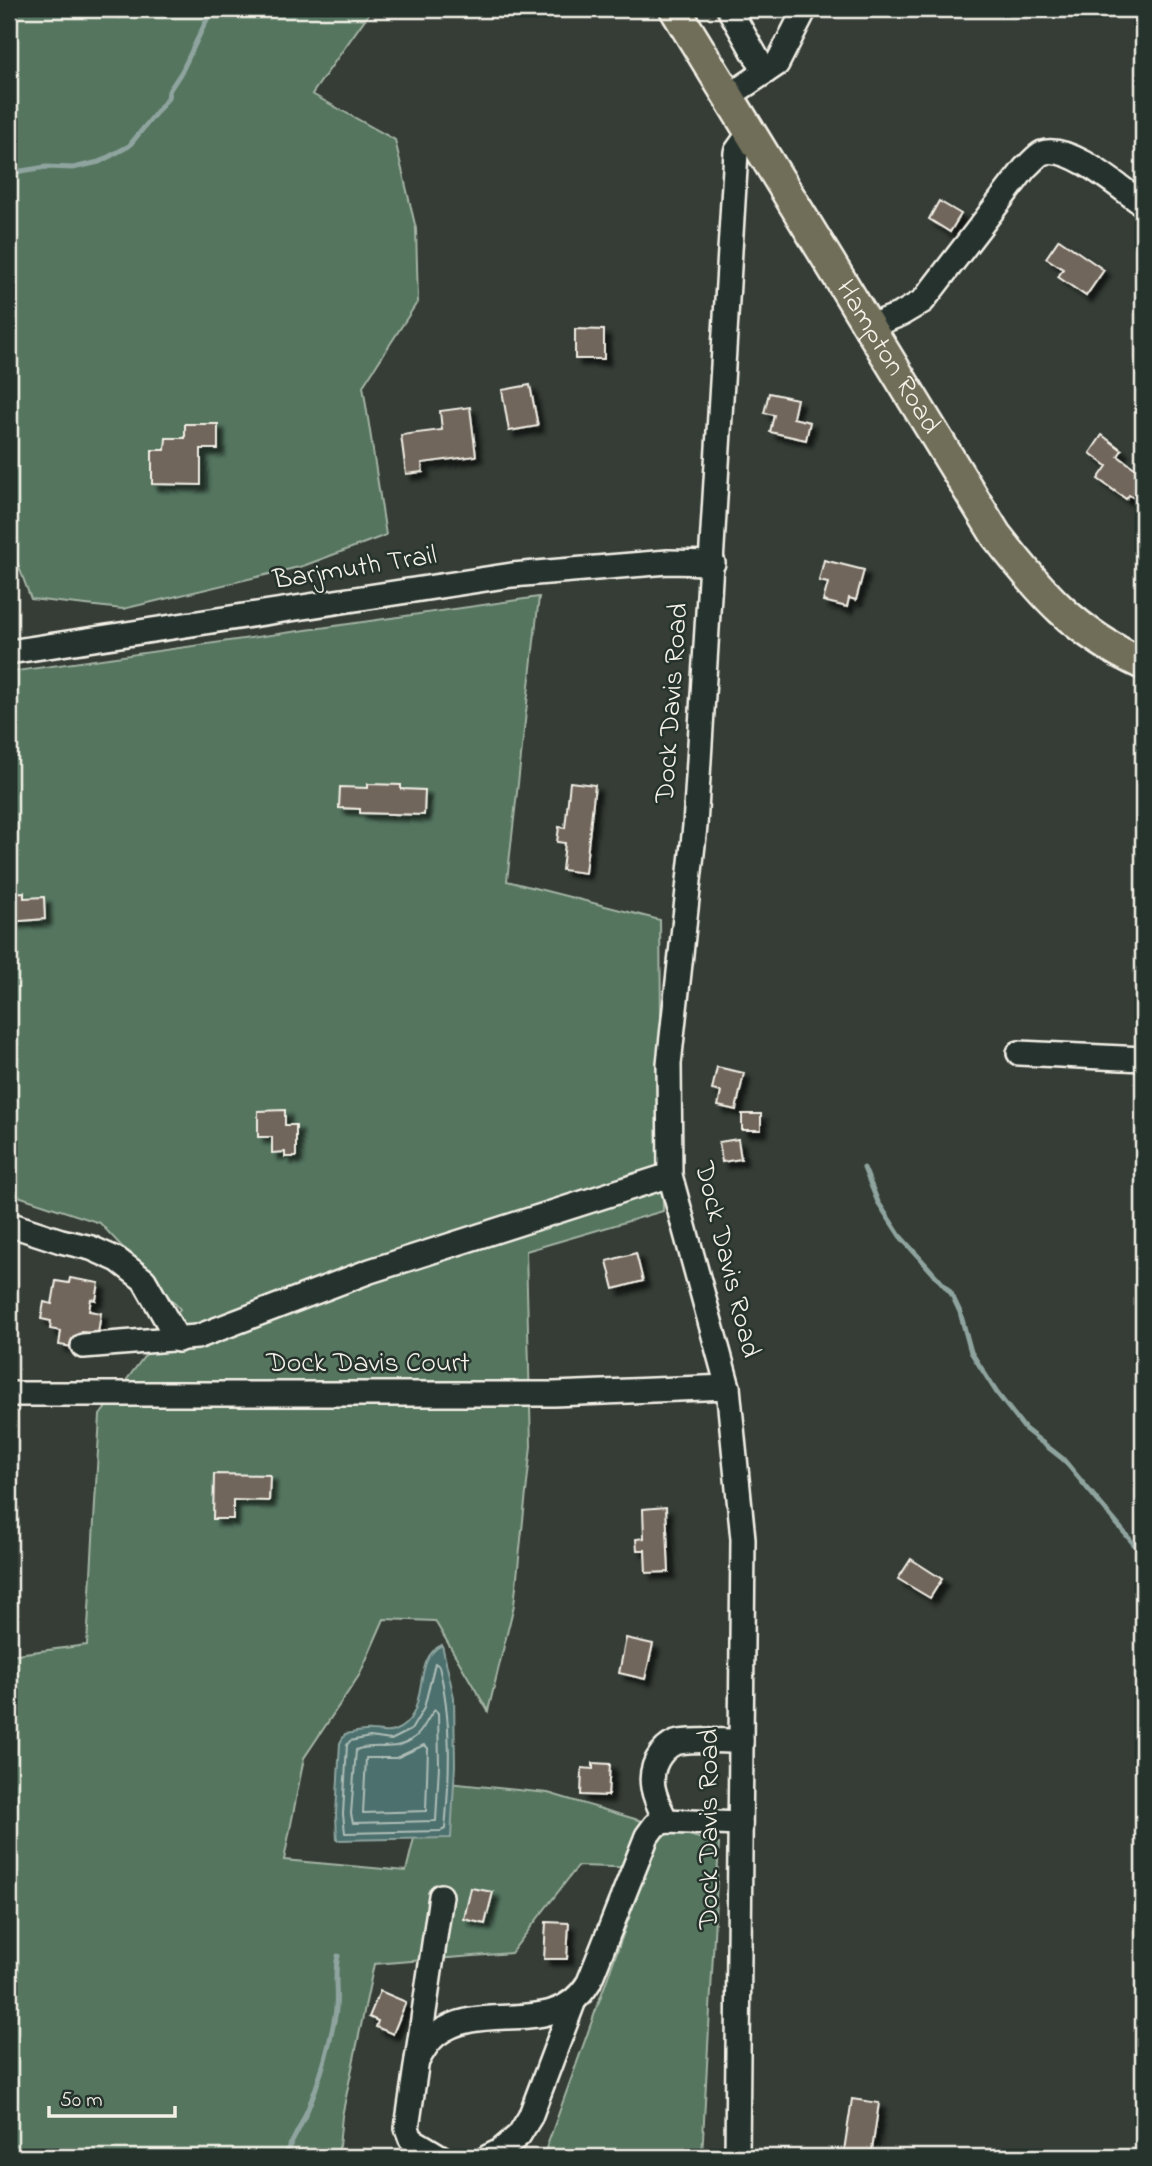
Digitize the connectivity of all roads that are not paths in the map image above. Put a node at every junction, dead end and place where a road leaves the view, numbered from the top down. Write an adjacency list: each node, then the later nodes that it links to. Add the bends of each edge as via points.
1 (676, 9): 5 (main road, Hampton Road)
2 (729, 9): 4 (street)
3 (795, 14): 4 (street, via 777,64)
4 (765, 72): 5 (street)
5 (729, 96): 6 (main road, Hampton Road)
6 (751, 131): 8 (main road, Hampton Road); 9 (street, Dock Davis Road, via 737,152)
7 (1143, 204): 8 (street, via 1089,165 1059,152 1041,153 922,301)
8 (868, 327): 11 (main road, Hampton Road, via 996,535 1032,582 1097,640)
9 (713, 563): 10 (street, Barjmuth Trail, via 668,562 512,575); 14 (street, Dock Davis Road, via 695,826 669,1064)
10 (9, 652)
11 (1143, 664)
12 (1019, 1053): 13 (street)
13 (1143, 1059)
14 (670, 1175): 16 (street, via 370,1271 197,1337); 18 (street, Dock Davis Road)
15 (9, 1224): 16 (street, via 118,1260 144,1280)
16 (178, 1339): 17 (street)
17 (83, 1346)
18 (728, 1387): 19 (street, Dock Davis Court, via 554,1394); 20 (street, Dock Davis Road, via 743,1539)
19 (9, 1394)
20 (741, 1741): 21 (street, via 677,1742 666,1748 655,1762 651,1782); 22 (street, Dock Davis Road)
21 (666, 1821): 22 (street); 24 (street, via 655,1825 647,1836 589,1982)
22 (740, 1824): 28 (street, Dock Davis Road)
23 (441, 1896): 25 (street)
24 (573, 2003): 25 (street, via 544,2015 453,2025 435,2036); 27 (street, via 530,2117 519,2135)
25 (417, 2061): 26 (street, via 407,2129 411,2139)
26 (441, 2157)
27 (488, 2157)
28 (737, 2157)

